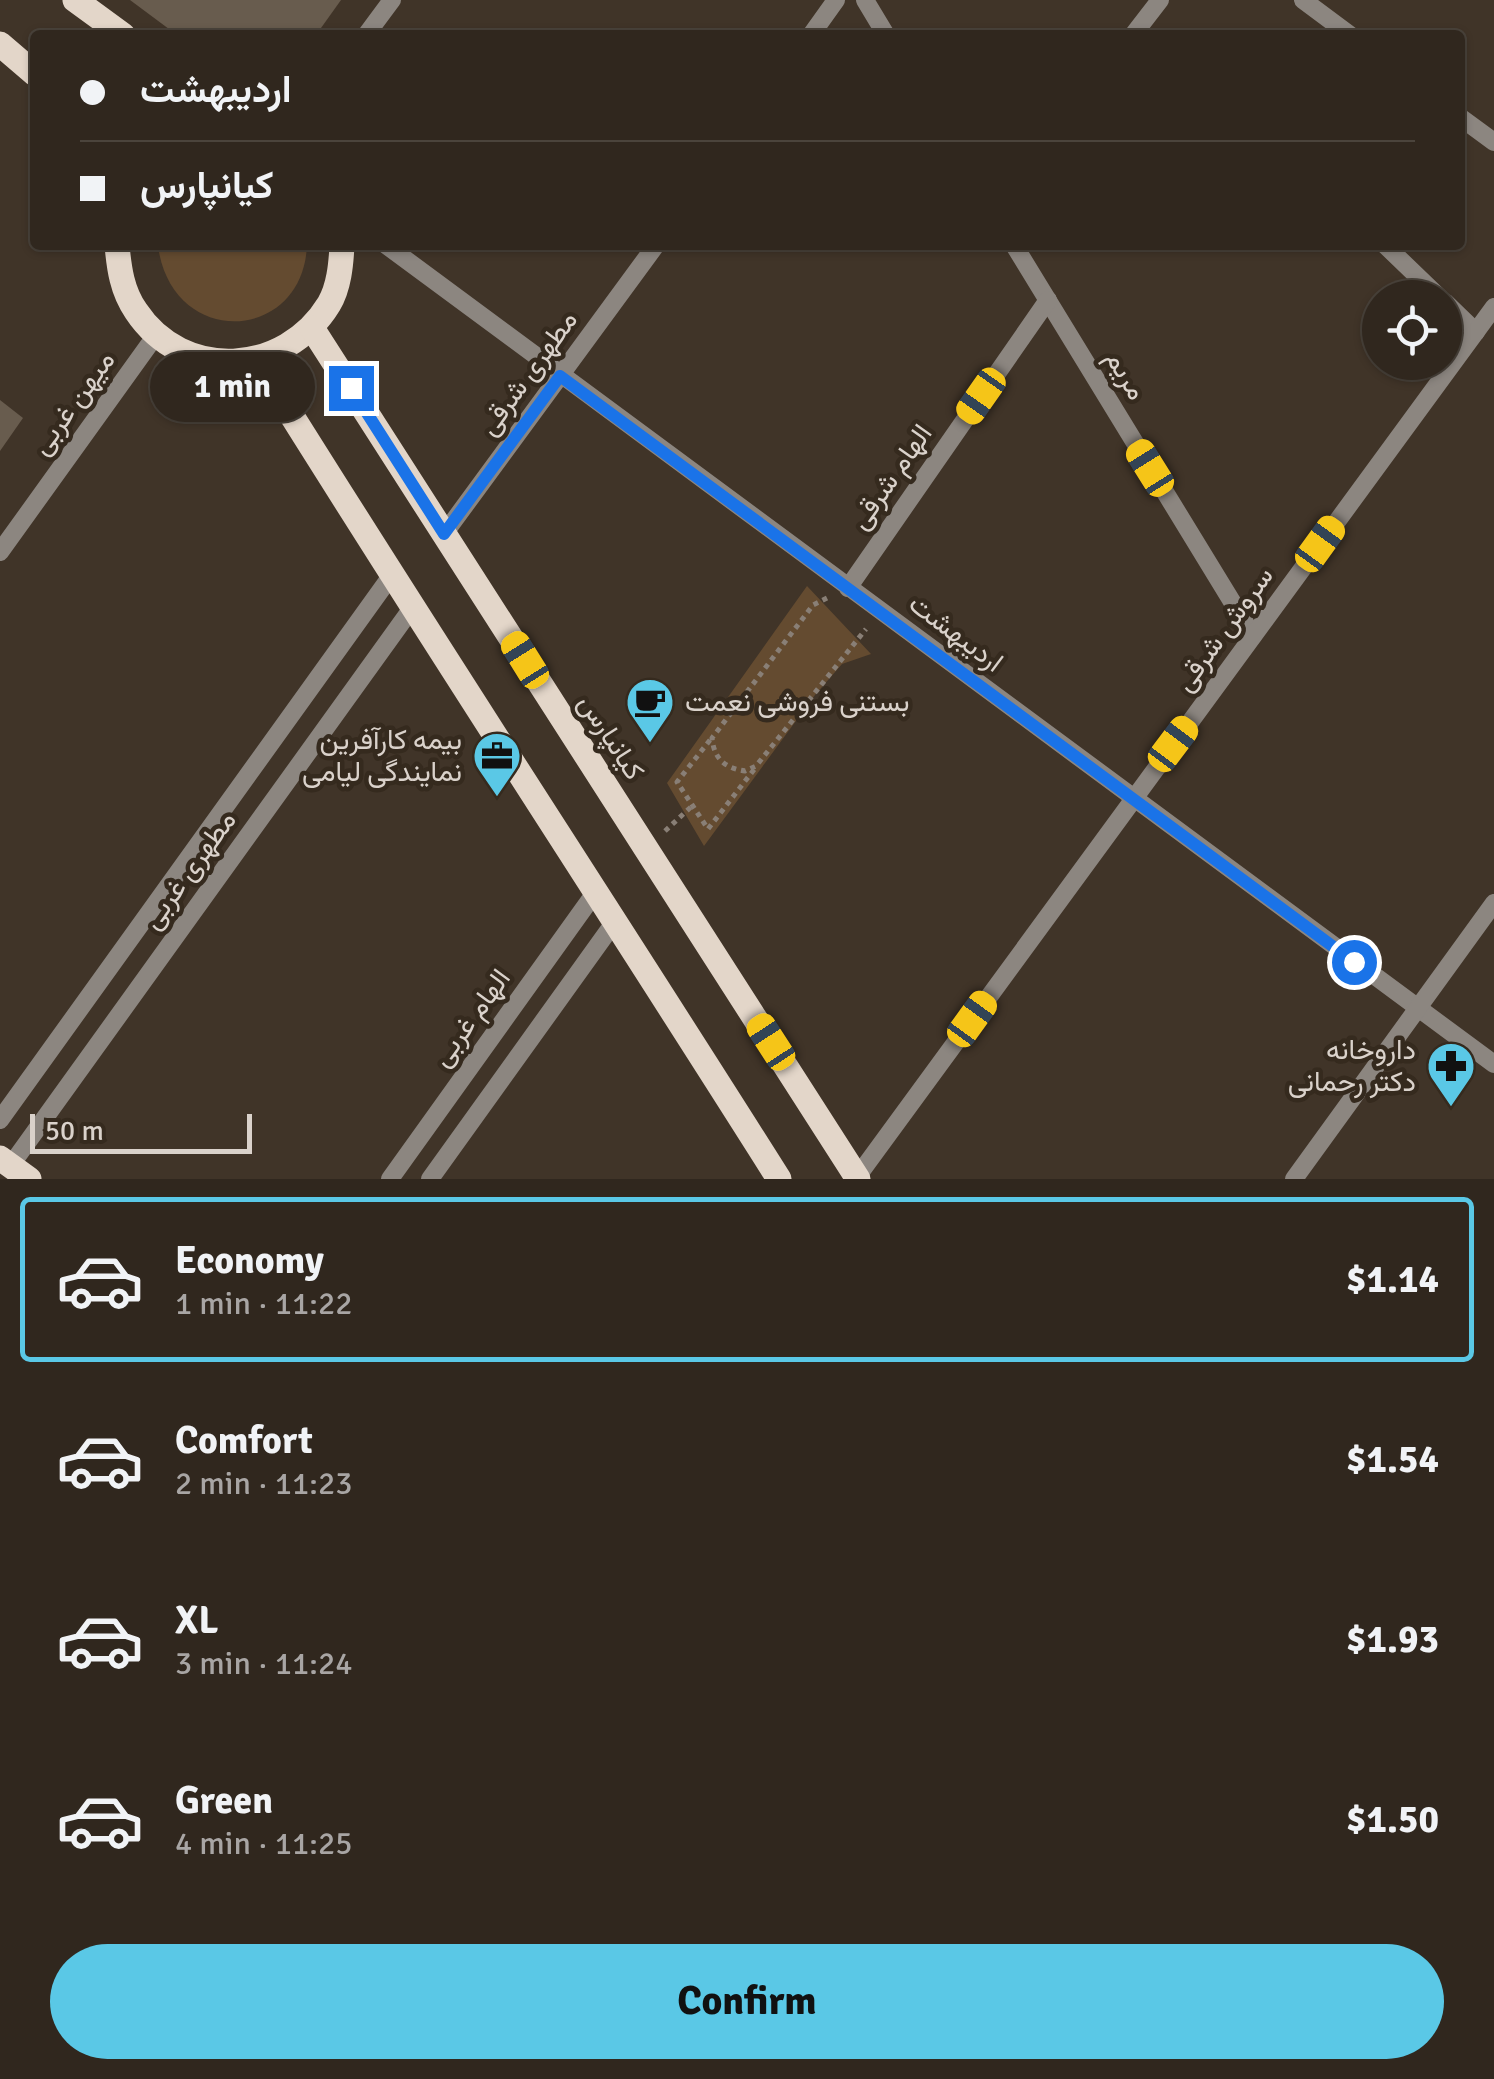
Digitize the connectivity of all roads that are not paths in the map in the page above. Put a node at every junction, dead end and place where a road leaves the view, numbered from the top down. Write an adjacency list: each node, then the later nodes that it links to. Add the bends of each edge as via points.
1 (75, 0): 7 (main road)
2 (392, 0): 8 (street)
3 (836, 0): 9 (street)
4 (864, 0): 10 (street)
5 (1160, 0): 11 (street)
6 (1304, 0): 12 (street)
7 (116, 30)
8 (370, 30)
9 (814, 30)
10 (883, 30)
11 (1137, 30)
12 (1343, 30)
13 (0, 44): 14 (main road)
14 (30, 70)
15 (1465, 121): 16 (street)
16 (1494, 142)
17 (118, 250): 29 (main road, via 134,310)
18 (342, 250): 27 (main road, via 330,302)
19 (393, 250): 31 (street, اردیبهشت)
20 (652, 250): 31 (street, مطهری شرقی)
21 (1017, 250): 24 (street, مریم)
22 (1389, 250): 23 (street)
23 (1422, 280)
24 (1048, 300): 35 (street, الهام شرقی); 37 (street, مریم)
25 (1494, 308): 28 (street, سروش شرقی)
26 (1462, 318): 28 (street)
27 (312, 328): 30 (main road); 32 (main road, کیانپارس)
28 (1476, 332): 37 (street, سروش شرقی)
29 (156, 336): 30 (main road, via 204,360); 33 (street, میهن غربی)
30 (257, 360): 34 (main road)
31 (560, 376): 32 (street, مطهری شرقی); 35 (street, اردیبهشت)
32 (444, 534): 48 (main road, کیانپارس)
33 (0, 552)
34 (391, 576): 36 (main road); 44 (street, مطهری غربی)
35 (848, 588): 38 (street, اردیبهشت)
36 (412, 608): 39 (main road); 46 (street, مطهری غربی)
37 (1253, 636): 38 (street, سروش شرقی)
38 (1133, 798): 42 (street, اردیبهشت); 48 (street, سروش شرقی)
39 (597, 890): 41 (main road); 49 (street, الهام غربی)
40 (1494, 903): 42 (street)
41 (616, 920): 50 (street); 51 (main road)
42 (1417, 1008): 43 (street, اردیبهشت); 52 (street)
43 (1494, 1064)
44 (18, 1096): 45 (street, مطهری غربی); 46 (street, via 17,1114 34,1124)
45 (0, 1120)
46 (42, 1120): 47 (street, مطهری غربی)
47 (13, 1167)
48 (858, 1178)
49 (390, 1179)
50 (430, 1179)
51 (779, 1179)
52 (1294, 1179)

